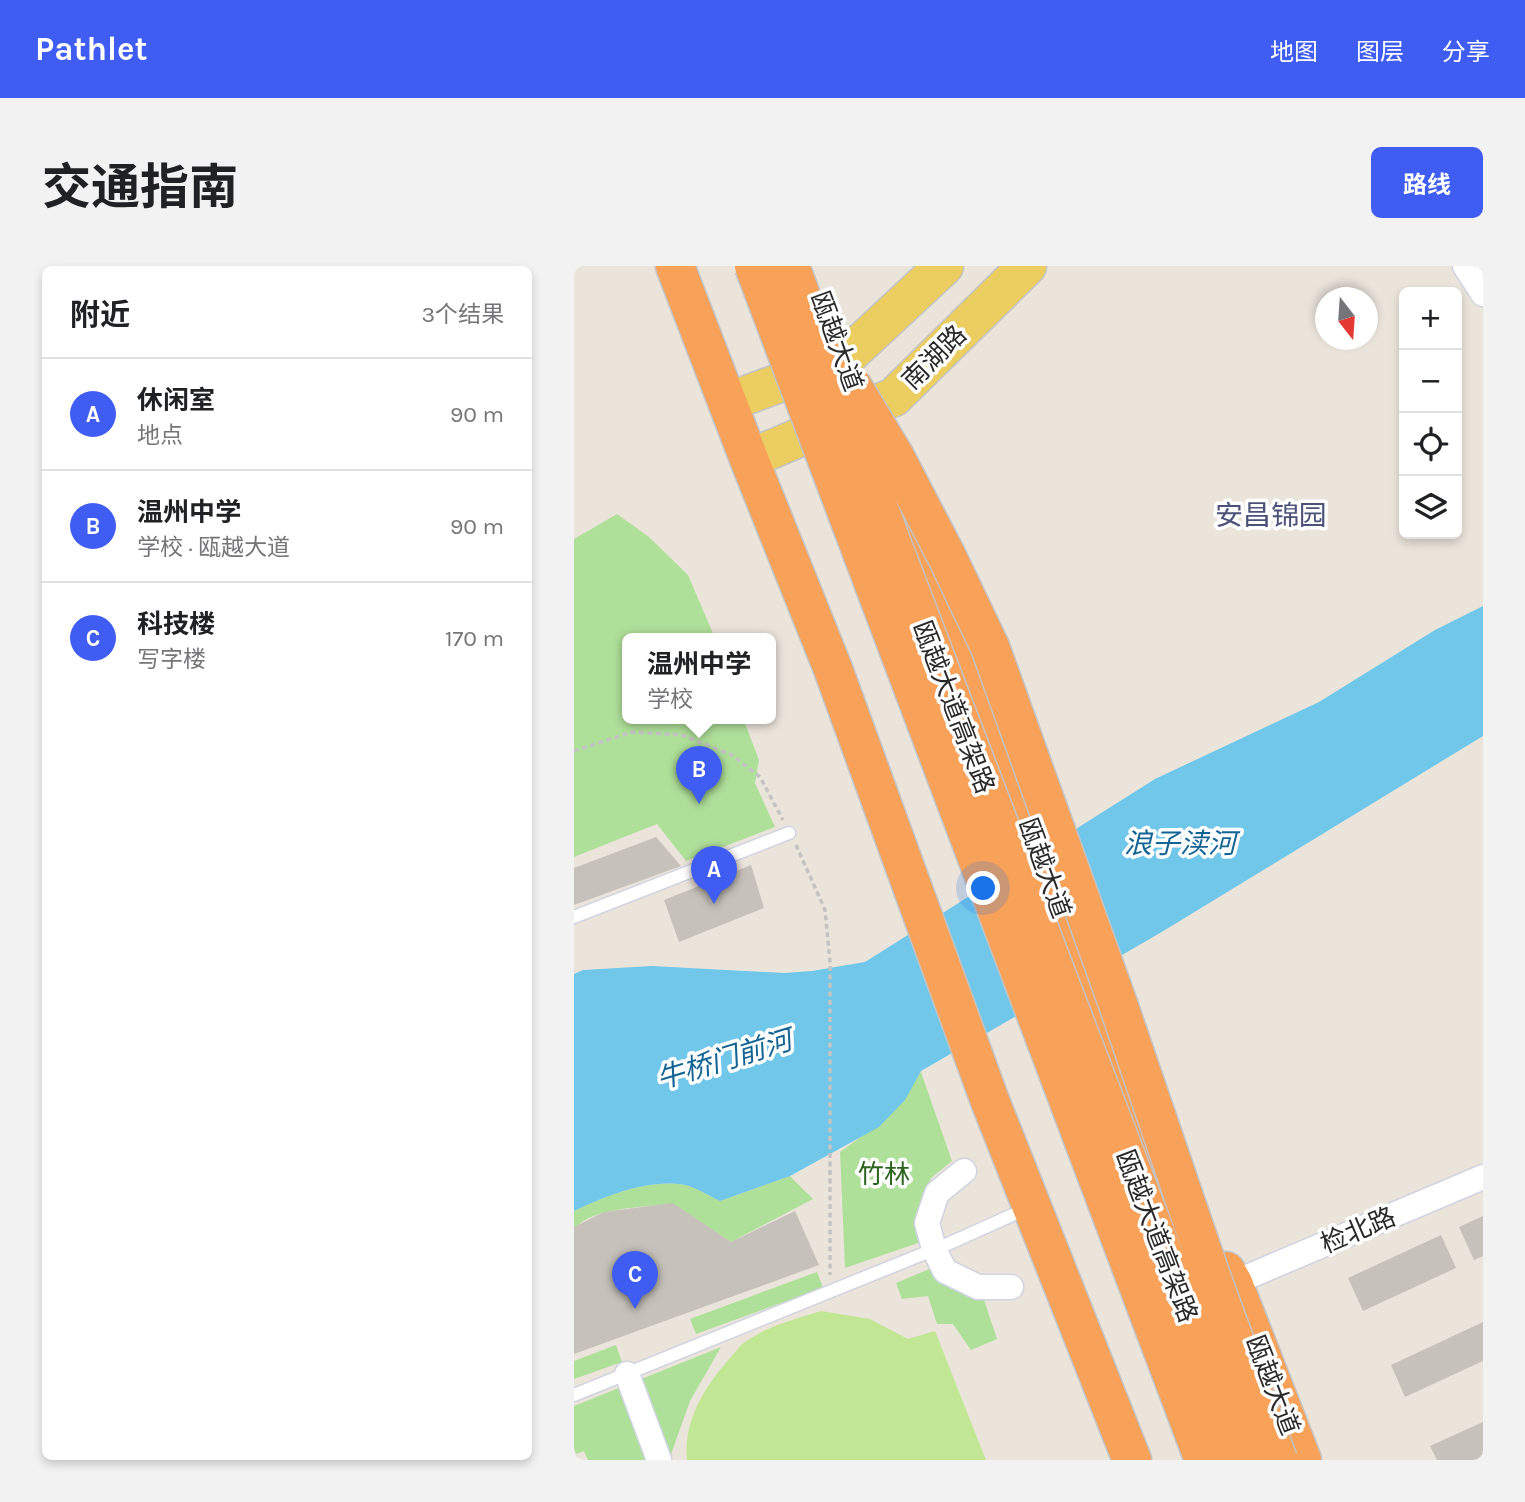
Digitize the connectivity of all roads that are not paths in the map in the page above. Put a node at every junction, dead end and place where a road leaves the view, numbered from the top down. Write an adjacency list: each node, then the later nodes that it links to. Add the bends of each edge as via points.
1 (675, 266): 11 (highway)
2 (754, 266): 23 (highway, 瓯越大道高架路, bridge)
3 (790, 266): 9 (highway, 瓯越大道高架路, bridge)
4 (808, 266): 10 (highway, 瓯越大道)
5 (944, 266): 10 (main road)
6 (1027, 266): 12 (main road, 南湖路, via 894,397)
7 (1465, 266): 8 (street)
8 (1483, 294)
9 (807, 312): 29 (highway, 瓯越大道高架路, bridge); 30 (highway, bridge, via 894,455 990,647)
10 (844, 359): 11 (main road); 12 (highway, 瓯越大道)
11 (728, 402): 13 (highway)
12 (862, 410): 13 (main road, 南湖路); 20 (highway, 瓯越大道, via 955,628 1138,1122)
13 (749, 459): 26 (highway, via 833,669 990,1101)
14 (789, 833): 15 (lane)
15 (574, 917)
16 (964, 1171): 19 (street, via 937,1193 927,1223)
17 (1483, 1177): 20 (street, 检北路)
18 (1019, 1212): 19 (lane)
19 (934, 1249): 21 (street, via 945,1271 967,1282 978,1287); 22 (lane)
20 (1233, 1283): 31 (highway, 瓯越大道)
21 (1011, 1287)
22 (627, 1374): 24 (lane); 25 (street)
23 (1175, 1384): 27 (highway, bridge); 28 (highway, 瓯越大道高架路, bridge)
24 (574, 1395)
25 (659, 1460)
26 (1132, 1460)
27 (1194, 1460)
28 (1203, 1460)
29 (1242, 1460)
30 (1278, 1460)
31 (1302, 1460)

